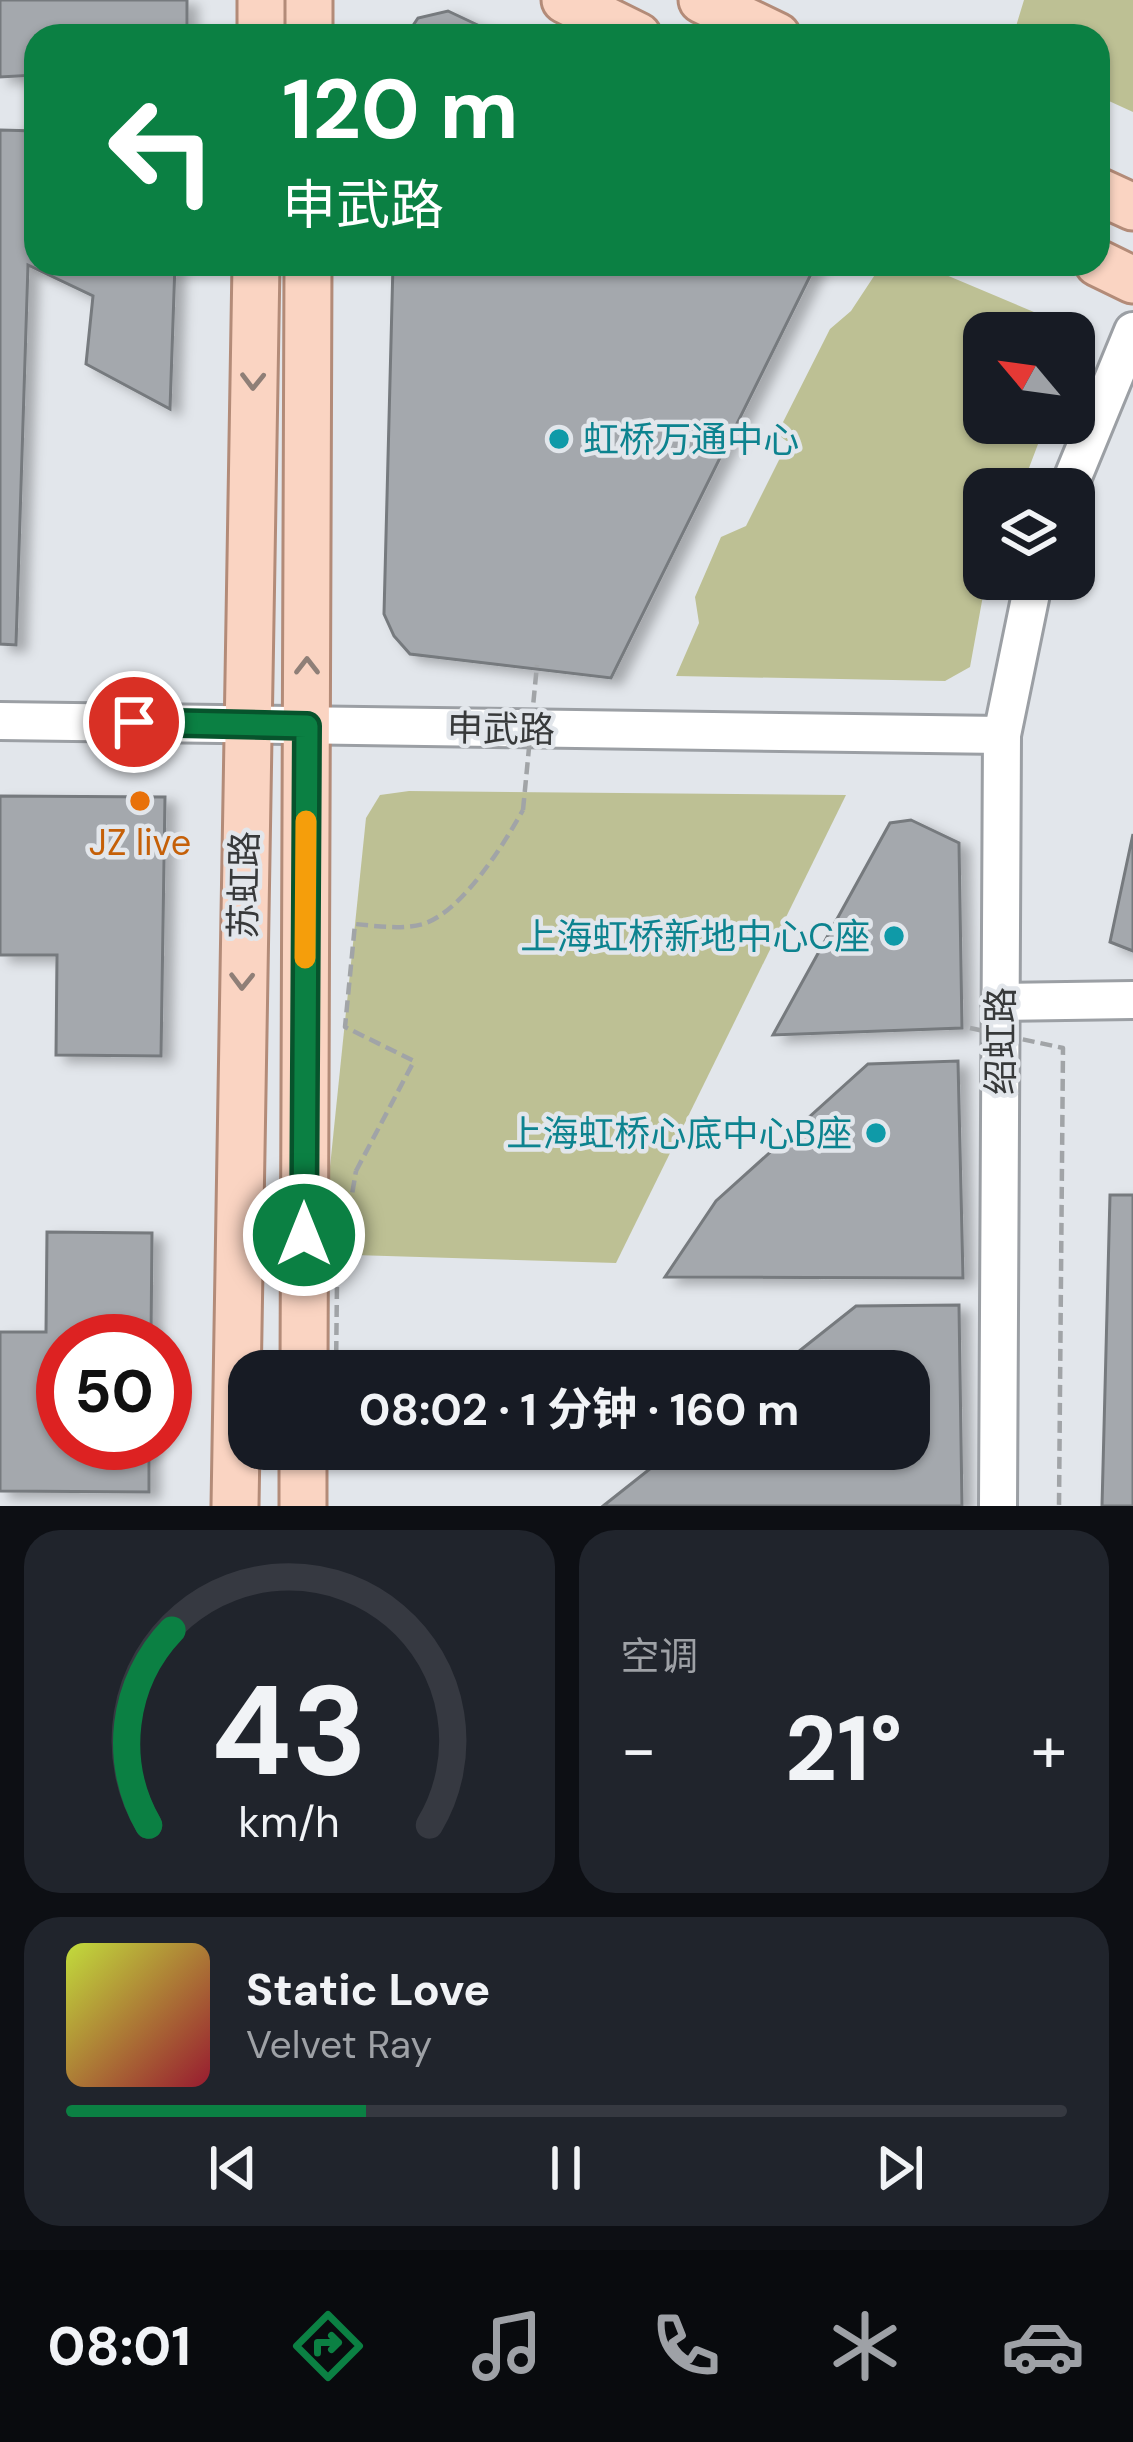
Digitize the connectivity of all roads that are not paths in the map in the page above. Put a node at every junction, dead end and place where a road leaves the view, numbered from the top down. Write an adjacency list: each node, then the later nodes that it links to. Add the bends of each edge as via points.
1 (566, 0): 3 (main road)
2 (701, 0): 4 (main road)
3 (614, 24)
4 (752, 24)
5 (256, 276): 11 (main road, 苏虹路, one-way to 11)
6 (308, 276): 12 (main road, 苏虹路, one-way to 6)
7 (1133, 331): 8 (street)
8 (1077, 468)
9 (1030, 600): 13 (street, 绍虹路)
10 (0, 722): 11 (street, 申武路)
11 (246, 724): 12 (street, 申武路); 18 (main road, 苏虹路, one-way to 18)
12 (307, 726): 13 (street, 申武路); 16 (main road, 苏虹路)
13 (1002, 736): 15 (street, 绍虹路)
14 (1133, 1000): 15 (street)
15 (1000, 1002): 20 (street, 绍虹路)
16 (304, 1350)
17 (303, 1470): 19 (main road)
18 (235, 1506)
19 (303, 1506)
20 (998, 1506)

